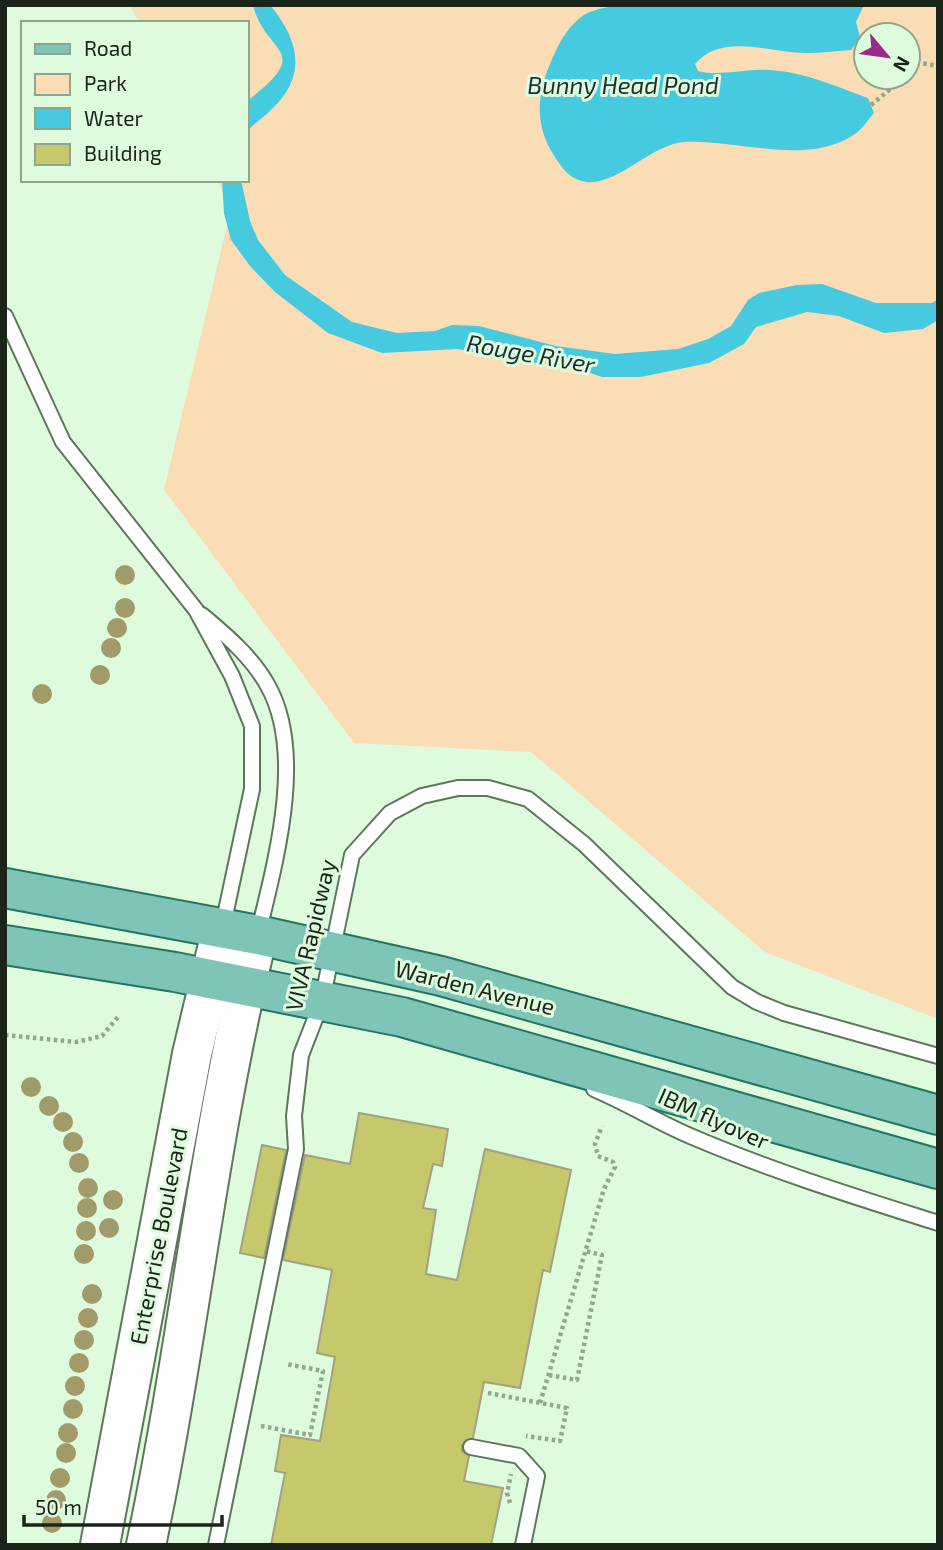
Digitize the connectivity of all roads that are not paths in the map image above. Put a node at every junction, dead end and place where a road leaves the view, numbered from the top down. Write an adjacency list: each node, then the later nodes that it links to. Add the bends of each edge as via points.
1 (5, 316): 2 (lane, via 63,442)
2 (196, 610): 4 (lane, via 232,676 252,726 252,789); 4 (lane, via 235,642 268,687 282,730 287,771 271,879)
3 (5, 888): 4 (main road, Warden Avenue)
4 (240, 931): 6 (main road, Warden Avenue); 7 (main road, Enterprise Boulevard)
5 (5, 945): 7 (main road, Warden Avenue)
6 (330, 953): 8 (lane, VIVA Rapidway); 10 (lane, VIVA Rapidway, via 352,855 371,831 390,813 422,796 458,788 488,788 528,799 575,836 687,947 740,992 784,1013); 11 (main road, Warden Avenue, via 454,979)
7 (228, 984): 8 (main road, Warden Avenue); 15 (main road, Enterprise Boulevard, via 192,1054); 16 (main road, Enterprise Boulevard, via 231,1051)
8 (322, 1001): 9 (main road, Warden Avenue); 17 (lane, VIVA Rapidway, via 301,1055 294,1116 296,1149)
9 (478, 1039): 12 (main road, Warden Avenue); 13 (lane, IBM flyover, via 694,1138 826,1189)
10 (938, 1056)
11 (938, 1115)
12 (938, 1169)
13 (935, 1223)
14 (471, 1447): 18 (lane, via 519,1456 537,1476)
15 (100, 1545)
16 (146, 1545)
17 (216, 1545)
18 (523, 1545)

